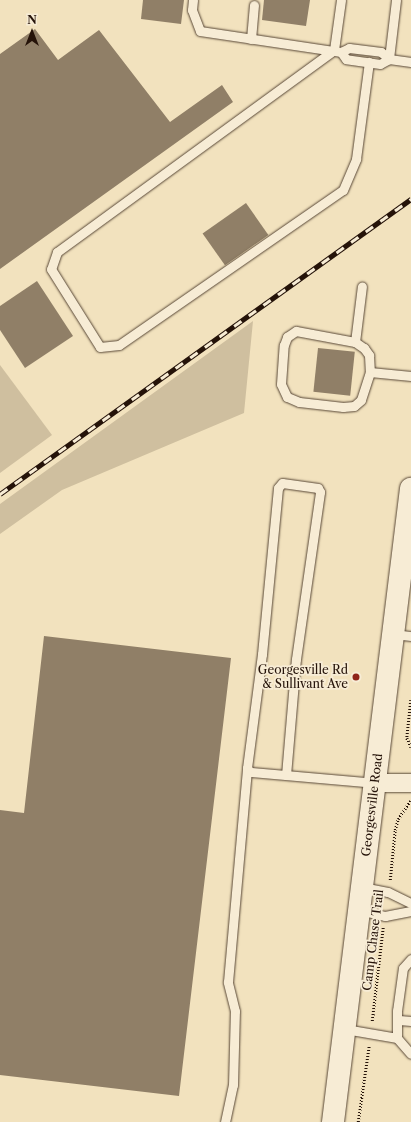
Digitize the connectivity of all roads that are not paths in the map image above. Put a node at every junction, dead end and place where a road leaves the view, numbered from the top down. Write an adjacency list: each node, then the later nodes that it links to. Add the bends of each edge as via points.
1 (193, 0): 5 (lane, via 192,10 200,31)
2 (341, 0): 6 (lane)
3 (396, 0): 7 (lane)
4 (254, 5): 5 (lane)
5 (251, 39): 6 (lane)
6 (338, 51): 7 (lane, via 349,48 382,52); 8 (lane, via 346,59); 8 (lane, via 57,252 50,269 100,347 119,345 343,190 356,159)
7 (389, 59): 8 (lane, via 380,64); 9 (lane)
8 (369, 62)
9 (411, 62)
10 (362, 286): 11 (lane)
11 (355, 342): 12 (lane, via 369,354); 12 (lane, via 306,332 291,332 284,345 283,392 299,402 354,406 366,392)
12 (370, 372): 13 (lane)
13 (411, 376)
14 (411, 489): 15 (main road, Georgesville Road)
15 (410, 512): 16 (main road, Georgesville Road)
16 (407, 558): 17 (main road, Georgesville Road)
17 (402, 635): 20 (main road, Georgesville Road)
18 (247, 768): 19 (lane, via 250,772); 19 (lane, via 262,654 278,488 282,484 318,488 320,492 296,659); 32 (lane, via 228,982 235,1011 233,1085)
19 (286, 775): 20 (lane)
20 (375, 783): 21 (street); 22 (main road, Georgesville Road)
21 (409, 783)
22 (362, 887): 23 (lane, via 388,892); 24 (main road, Georgesville Road)
23 (411, 903)
24 (359, 910): 25 (lane, via 385,916); 29 (main road, Georgesville Road)
25 (411, 911)
26 (411, 959): 27 (lane, via 403,968 397,1011)
27 (399, 1020): 28 (lane); 30 (lane)
28 (411, 1021)
29 (345, 1029): 30 (lane); 33 (main road, Georgesville Road)
30 (397, 1038): 31 (lane)
31 (411, 1054)
32 (225, 1122)
33 (333, 1122)

